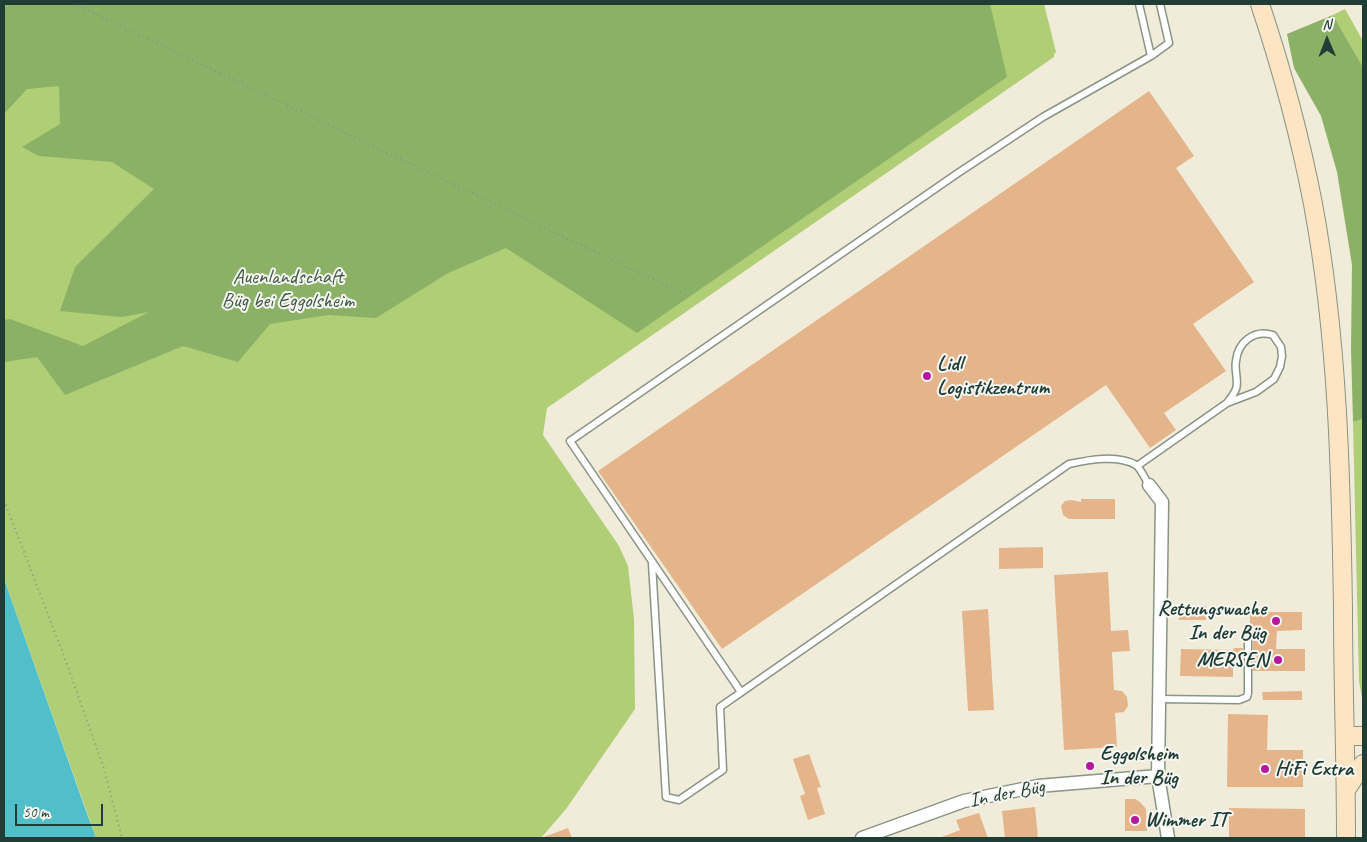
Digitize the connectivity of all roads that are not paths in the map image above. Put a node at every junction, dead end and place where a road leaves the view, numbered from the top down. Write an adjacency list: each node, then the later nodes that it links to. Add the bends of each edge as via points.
1 (1139, 4): 4 (lane)
2 (1160, 4): 4 (lane, via 1168,43)
3 (1260, 4): 12 (main road, via 1305,164 1329,320 1336,384 1340,481)
4 (1151, 56): 8 (lane, via 1043,117 958,173 570,441)
5 (1228, 403): 5 (lane, via 1236,389 1235,362 1240,348 1252,335 1273,335 1281,347 1278,374 1267,386); 6 (lane)
6 (1137, 466): 7 (lane); 10 (lane, via 1101,459 1069,464)
7 (1149, 485): 11 (street, via 1162,502)
8 (652, 561): 10 (lane); 10 (lane, via 666,797 679,800 723,770 720,707)
9 (1248, 638): 11 (lane, via 1247,697 1239,700)
10 (741, 692)
11 (1158, 699): 15 (street)
12 (1345, 736): 13 (main road); 16 (main road)
13 (1363, 736)
14 (1363, 764): 16 (main road)
15 (1158, 776): 17 (street, In der Büg, via 1038,786 973,800); 18 (street)
16 (1346, 790): 19 (main road)
17 (862, 838)
18 (1168, 838)
19 (1346, 838)

